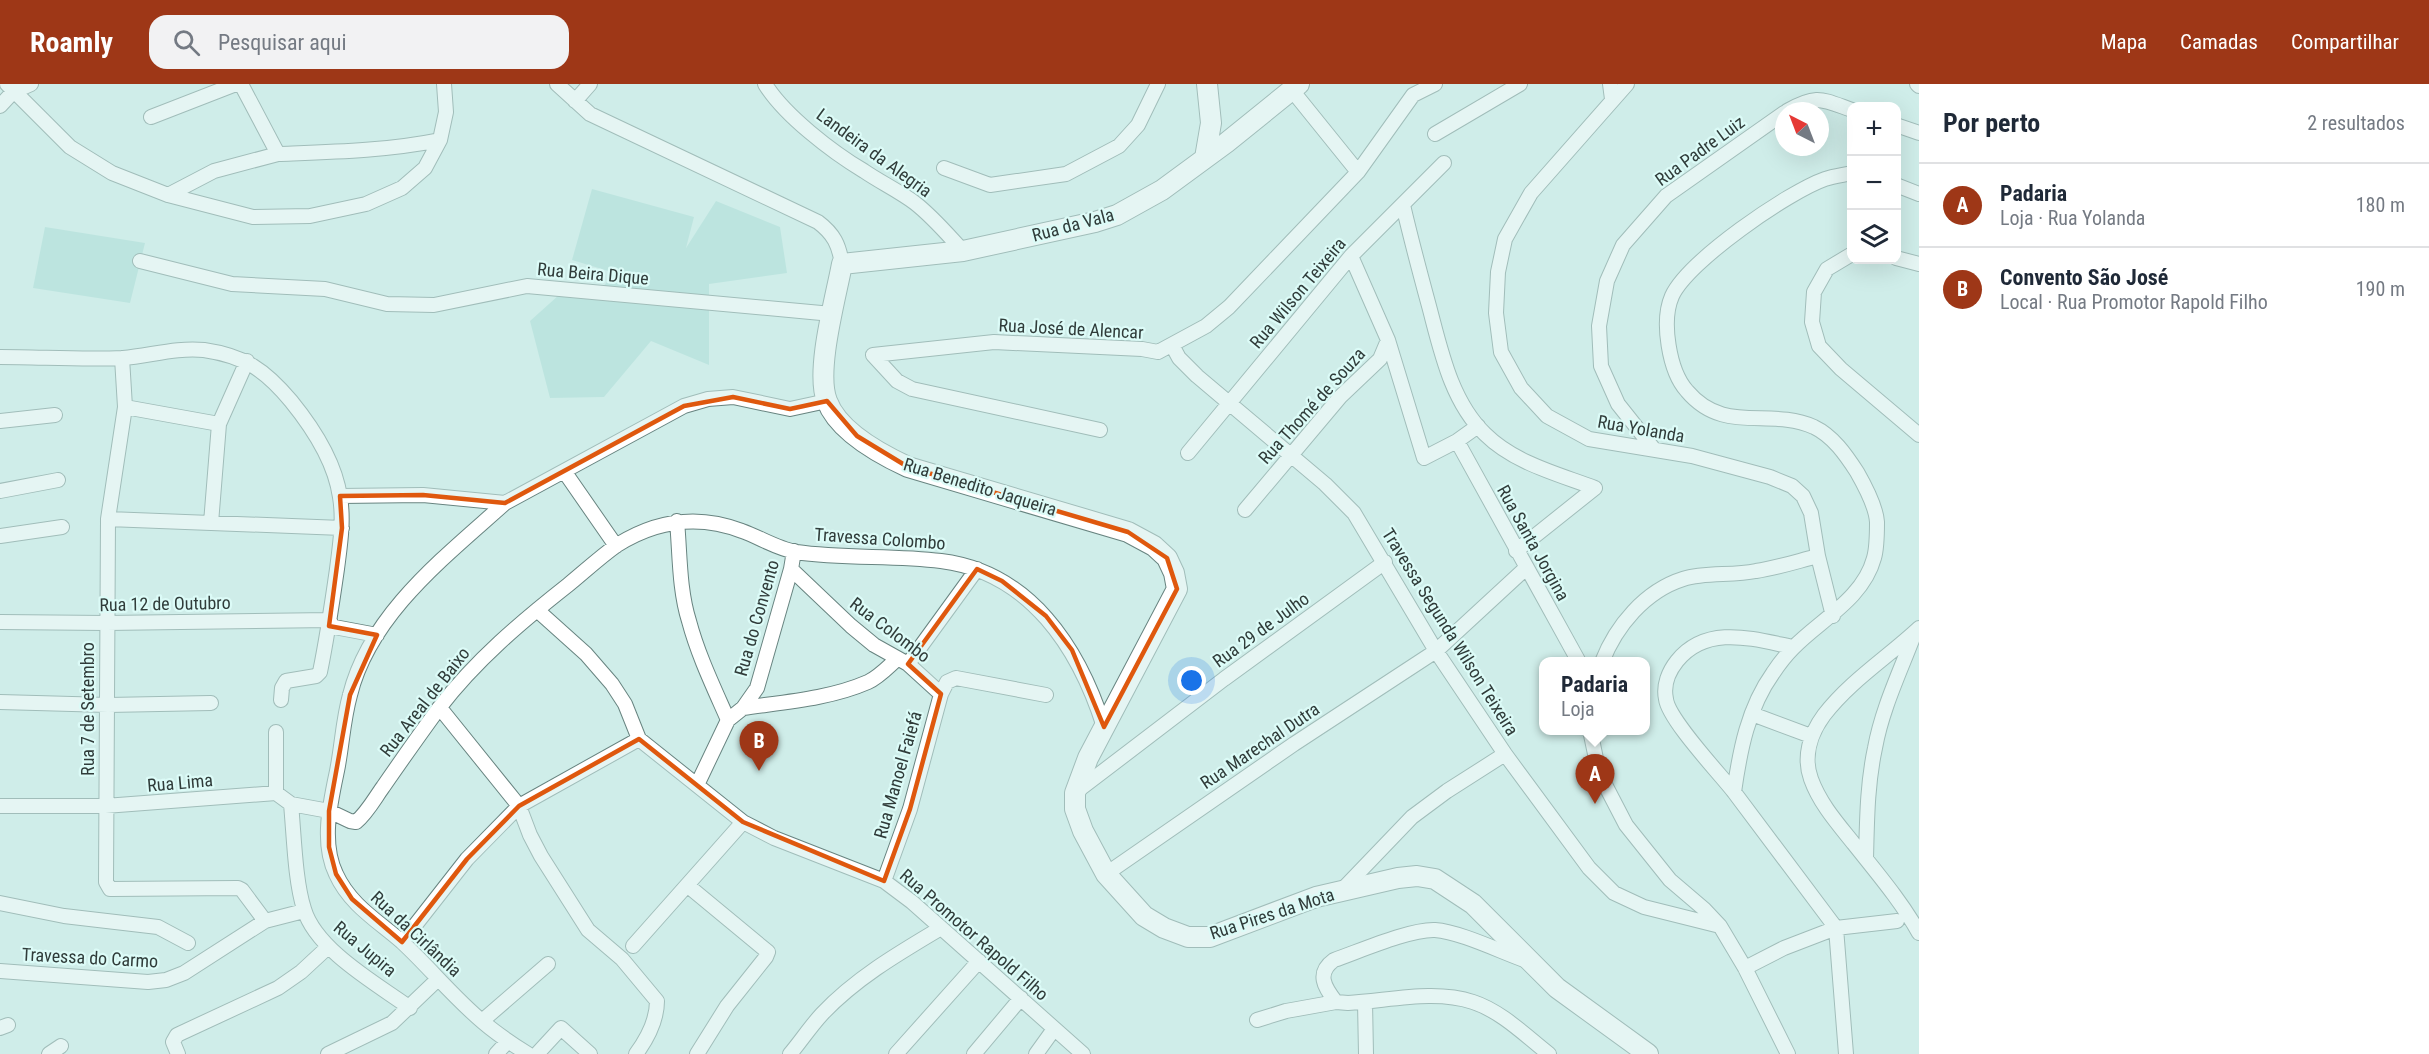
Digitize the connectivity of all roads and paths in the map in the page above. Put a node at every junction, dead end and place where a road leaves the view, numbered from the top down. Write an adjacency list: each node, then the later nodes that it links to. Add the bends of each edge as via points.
1 (31, 84): 15 (street)
2 (236, 84): 21 (street)
3 (241, 84): 27 (street)
4 (444, 84): 26 (street, via 446,112)
5 (557, 84): 17 (street)
6 (590, 84): 17 (street)
7 (765, 84): 37 (street, Landeira da Alegria, via 773,97 822,141 914,202)
8 (1158, 84): 30 (street, via 1138,125 1119,146 1066,174 990,185)
9 (1207, 84): 28 (street, via 1211,123)
10 (1435, 84): 31 (street, via 1413,95)
11 (1520, 84): 25 (street)
12 (1610, 84): 16 (street)
13 (1627, 84): 16 (street, Rua Yolanda)
14 (1295, 87): 28 (street, Rua da Vala); 31 (street)
15 (10, 88): 19 (street); 35 (street, via 70,147 112,172)
16 (1612, 99): 60 (street, Rua Yolanda, via 1531,193 1505,239 1496,313 1501,352 1521,388 1547,416 1589,439)
17 (575, 101): 42 (street, via 624,132 818,222 834,236)
18 (1805, 102): 20 (street, Rua Padre Luiz, via 1824,100)
19 (0, 106)
20 (1847, 109)
21 (151, 117)
22 (1775, 120): 60 (street, Rua Padre Luiz, via 1666,196 1623,245 1607,281 1599,326 1601,366 1618,404)
23 (1901, 127): 24 (street)
24 (1919, 133)
25 (1435, 134)
26 (440, 140): 27 (street, via 362,151); 35 (street, via 426,168 402,188 366,204 310,216 253,217)
27 (278, 154): 35 (street, via 214,171)
28 (1205, 158): 37 (street, Rua da Vala, via 1117,215)
29 (1444, 163): 36 (street, Rua Wilson Teixeira)
30 (944, 168)
31 (1358, 171): 46 (street, via 1229,307)
32 (1847, 174): 84 (street, via 1824,180 1775,204 1716,248 1671,297 1667,327 1670,357 1686,390 1705,408 1728,418 1788,420 1815,428 1844,450 1865,486 1877,519 1875,557 1867,576)
33 (1901, 187): 34 (street)
34 (1919, 194)
35 (168, 195)
36 (1403, 205): 38 (street, Rua Wilson Teixeira); 56 (street, via 1448,371 1464,408)
37 (963, 251): 42 (street, Rua da Vala)
38 (1351, 256): 45 (street, Rua Thomé de Souza); 51 (street, Rua Wilson Teixeira)
39 (1847, 256): 58 (street, via 1827,268 1814,292 1812,322 1820,346 1841,369)
40 (1901, 259): 43 (street)
41 (140, 261): 44 (street, Rua Beira Dique, via 232,284 325,289 387,304 434,305 527,286)
42 (842, 264): 44 (street)
43 (1919, 264)
44 (832, 314): 50 (street, via 824,383)
45 (1388, 340): 59 (street, via 1424,458); 62 (street, Rua Thomé de Souza, via 1380,359 1340,397)
46 (1176, 351): 51 (street, Travessa Segunda Wilson Teixeira, via 1197,376); 57 (street, Rua José de Alencar, via 994,342 873,355 897,381 912,389)
47 (0, 357): 48 (street)
48 (122, 357): 49 (street, via 201,350); 52 (street, Rua 7 de Setembro)
49 (247, 361): 55 (street); 66 (street, via 279,387 303,416 327,455)
50 (827, 401): 63 (street, Rua da Cirlândia, via 790,409 733,397 708,399 684,406); 105 (street, Rua Benedito Jaqueira, via 839,420 857,436 880,454 908,467 1128,532 1167,558 1177,589)
51 (1229, 401): 61 (street, Rua Wilson Teixeira); 62 (street, Travessa Segunda Wilson Teixeira)
52 (125, 407): 55 (street); 69 (street, Rua 7 de Setembro)
53 (55, 415): 54 (street)
54 (0, 421)
55 (219, 424): 71 (street)
56 (1478, 426): 59 (street); 76 (street, via 1523,461 1595,488)
57 (1100, 430)
58 (1919, 435)
59 (1456, 441): 76 (street, Rua Santa Jorgina)
60 (1653, 448): 78 (street, Rua Yolanda, via 1792,486 1803,496 1811,513)
61 (1188, 453)
62 (1291, 454): 68 (street, Rua Thomé de Souza); 79 (street, Travessa Segunda Wilson Teixeira, via 1354,513)
63 (564, 471): 67 (street, Rua da Cirlândia); 75 (street)
64 (58, 480): 65 (street)
65 (0, 490)
66 (340, 496): 67 (street, via 423,495); 73 (street)
67 (505, 503): 89 (street, Rua da Cirlândia, via 436,565)
68 (1245, 510)
69 (108, 519): 71 (street); 86 (street, Rua 7 de Setembro)
70 (677, 521): 75 (street, Travessa Colombo); 77 (street, Travessa Colombo, via 720,524); 104 (street, via 688,620)
71 (211, 523): 73 (street)
72 (62, 527): 74 (street)
73 (342, 528): 87 (street)
74 (0, 536)
75 (616, 546): 83 (street, Rua Areal de Baixo)
76 (1516, 550): 80 (street, Rua Santa Jorgina)
77 (794, 551): 81 (street, Rua do Convento); 82 (street, Travessa Colombo, via 938,560)
78 (1818, 556): 84 (street, Rua Yolanda); 93 (street, via 1755,572 1684,579 1652,593 1624,623)
79 (1385, 562): 91 (street, Travessa Segunda Wilson Teixeira); 114 (street, Rua 29 de Julho)
80 (1526, 568): 91 (street, Rua Marechal Dutra); 92 (street, Rua Santa Jorgina)
81 (791, 569): 94 (street, Rua Colombo, via 851,626); 102 (street, Rua do Convento, via 763,671)
82 (977, 569): 94 (street); 105 (street, Travessa Colombo, via 1024,595 1046,616 1072,650)
83 (537, 610): 101 (street, Rua Areal de Baixo, via 474,666); 109 (street, Rua Promotor Rapold Filho, via 586,654 612,684)
84 (1833, 616): 90 (street)
85 (0, 622): 86 (street, Rua 12 de Outubro)
86 (106, 623): 87 (street, Rua 12 de Outubro); 100 (street, Rua 7 de Setembro)
87 (330, 623): 89 (street, Rua 12 de Outubro); 97 (street, via 319,675 286,681)
88 (1917, 630): 108 (street, via 1862,677 1824,715); 121 (street, via 1875,748)
89 (377, 635): 119 (street, Rua da Cirlândia, via 350,695)
90 (1793, 647): 103 (street, via 1772,674); 112 (street, via 1746,637 1714,637 1686,650 1668,672 1665,700 1682,729)
91 (1437, 651): 110 (street, Travessa Segunda Wilson Teixeira); 122 (street, Rua Marechal Dutra)
92 (1576, 657)
93 (1604, 657)
94 (902, 661): 95 (street, Rua Colombo); 102 (street, via 862,684 802,700)
95 (941, 694): 96 (street, Rua Manoel Faiefá, via 949,679 956,678); 123 (street, Rua Manoel Faiefá, via 910,808)
96 (1046, 694)
97 (281, 700)
98 (0, 702): 100 (street)
99 (212, 703): 100 (street)
100 (108, 705): 117 (street, Rua 7 de Setembro)
101 (440, 708): 118 (street); 119 (street, Rua Areal de Baixo, via 356,822)
102 (743, 708): 104 (street, Rua do Convento)
103 (1752, 714): 108 (street); 112 (street, via 1743,738)
104 (728, 720): 111 (street, Rua do Convento)
105 (1104, 727): 114 (street)
106 (276, 732): 113 (street)
107 (1591, 735): 131 (street, via 1599,773 1626,825 1670,880)
108 (1810, 736): 121 (street, via 1807,759 1811,778 1834,820)
109 (639, 739): 111 (street, Rua Promotor Rapold Filho); 118 (street)
110 (1505, 754): 125 (street, via 1412,817); 131 (street, Travessa Segunda Wilson Teixeira, via 1589,868 1614,893 1644,907)
111 (697, 785): 120 (street, Rua Promotor Rapold Filho)
112 (1734, 792): 133 (street)
113 (276, 793): 115 (street); 117 (street, Rua Lima)
114 (1074, 793): 122 (street, Rua Pires da Mota, via 1083,831)
115 (291, 804): 119 (street); 128 (street, Rua Jupira)
116 (0, 806): 117 (street, Rua Lima)
117 (105, 806): 129 (street, Rua 7 de Setembro, via 106,882 110,889 238,888)
118 (519, 806): 135 (street, via 467,859); 161 (street, via 541,856 588,930 622,959 657,1001 647,1039)
119 (329, 811): 135 (street, Rua da Cirlândia, via 329,847 336,874 352,899)
120 (743, 822): 123 (street, Rua Promotor Rapold Filho); 124 (street)
121 (1866, 859): 127 (street)
122 (1106, 874): 125 (street, Rua Pires da Mota, via 1144,916 1188,937 1210,937)
123 (884, 881): 132 (street, Rua Promotor Rapold Filho)
124 (687, 885): 138 (street); 162 (street, via 768,955 727,1006)
125 (1341, 891): 140 (street, Rua Pires da Mota, via 1398,878 1435,879 1473,904)
126 (0, 903): 136 (street, via 64,916 158,927)
127 (1912, 906): 134 (street)
128 (304, 911): 129 (street, Travessa do Carmo); 137 (street, Rua Jupira)
129 (265, 921): 143 (street, Travessa do Carmo, via 166,981)
130 (1897, 921): 133 (street)
131 (1720, 927): 142 (street)
132 (941, 928): 139 (street, Rua Promotor Rapold Filho); 163 (street, via 852,986)
133 (1836, 928): 142 (street); 172 (street)
134 (1919, 933)
135 (402, 942): 144 (street, Rua da Cirlândia)
136 (188, 943)
137 (328, 946): 148 (street, Rua Jupira); 155 (street, via 278,988 174,1037)
138 (633, 946)
139 (979, 962): 145 (street, Rua Promotor Rapold Filho); 164 (street)
140 (1530, 962): 146 (street, via 1450,933 1417,932 1334,960 1324,969 1322,978); 170 (street, Rua Pires da Mota, via 1557,988)
141 (548, 964): 150 (street)
142 (1745, 968): 171 (street)
143 (0, 971)
144 (438, 979): 148 (street); 150 (street, Rua da Cirlândia)
145 (1021, 998): 151 (street, Rua Promotor Rapold Filho); 165 (street)
146 (1336, 1002): 147 (street); 149 (street)
147 (1365, 1002): 168 (street); 169 (street, via 1427,996 1474,1002)
148 (410, 1008): 156 (street, via 371,1035)
149 (1257, 1020)
150 (482, 1021): 152 (street, Rua da Cirlândia)
151 (1054, 1029): 166 (street); 167 (street, Rua Promotor Rapold Filho)
152 (508, 1041): 157 (street); 158 (street, Rua da Cirlândia)
153 (62, 1046): 154 (street)
154 (48, 1054)
155 (178, 1054)
156 (328, 1054)
157 (496, 1054)
158 (528, 1054)
159 (537, 1054): 160 (street, via 561,1028)
160 (590, 1054)
161 (636, 1054)
162 (697, 1054)
163 (790, 1054)
164 (896, 1054)
165 (974, 1054)
166 (1036, 1054)
167 (1083, 1054)
168 (1366, 1054)
169 (1550, 1054)
170 (1648, 1054)
171 (1788, 1054)
172 (1846, 1054)

